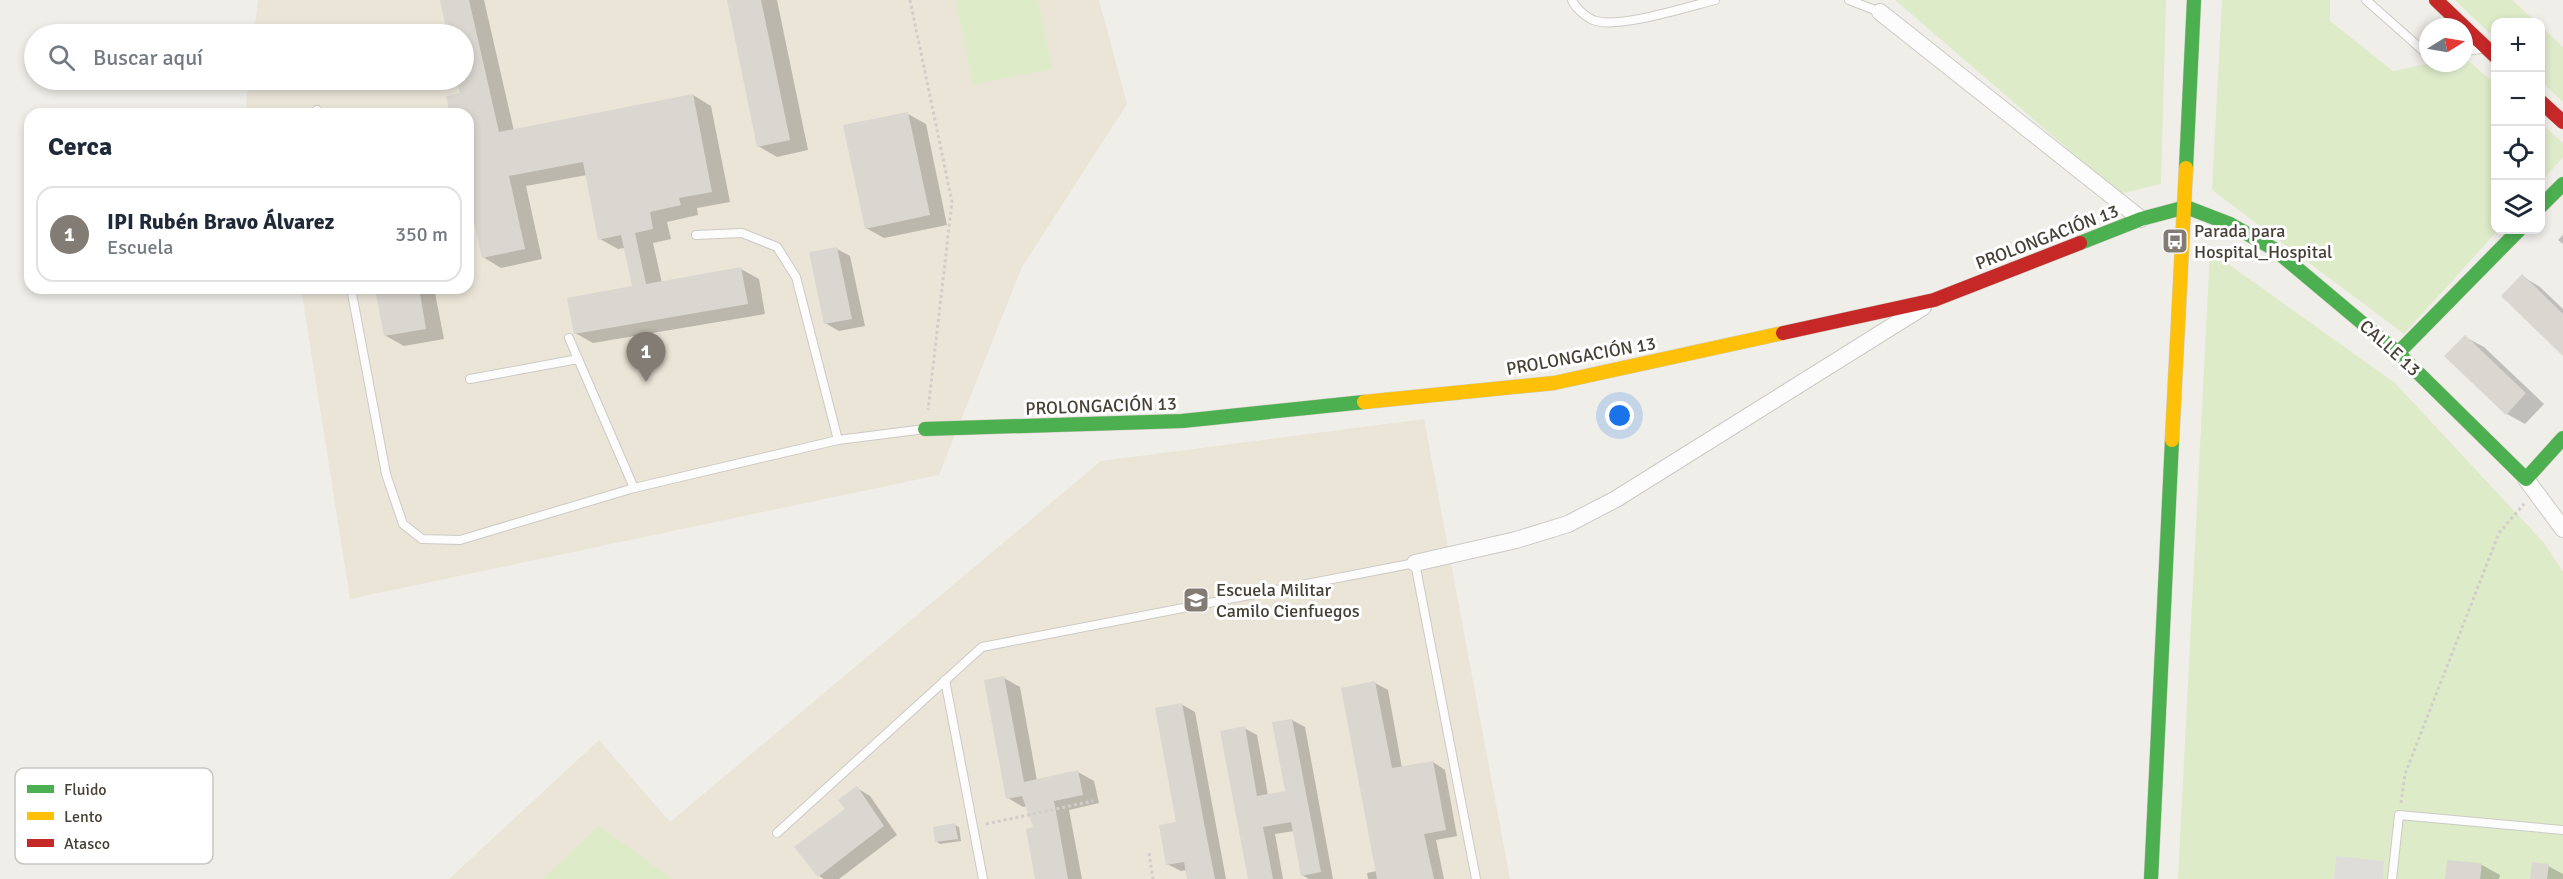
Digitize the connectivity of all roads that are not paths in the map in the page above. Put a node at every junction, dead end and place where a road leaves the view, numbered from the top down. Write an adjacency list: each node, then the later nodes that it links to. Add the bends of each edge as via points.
1 (1572, 0): 2 (lane, via 1595,21 1624,22)
2 (1715, 0)
3 (1849, 0): 7 (lane)
4 (2194, 0): 15 (street)
5 (2366, 0): 8 (lane)
6 (2436, 0): 10 (street)
7 (1877, 6): 16 (street)
8 (2419, 47)
9 (2473, 52): 10 (lane)
10 (2491, 53)
11 (2545, 105): 12 (street)
12 (2563, 122)
13 (2563, 184): 14 (street)
14 (2545, 203)
15 (2186, 207): 16 (street, PROLONGACIÓN 13); 22 (street, CALLE 13, via 2230,224 2274,249); 37 (street)
16 (2141, 219): 20 (street, PROLONGACIÓN 13)
17 (2515, 234): 22 (street)
18 (696, 235): 27 (lane, via 742,233 777,247 796,277)
19 (352, 294): 29 (lane, via 386,474 403,524 422,539 460,540)
20 (1934, 300): 25 (street, PROLONGACIÓN 13, via 1554,383 1182,421); 31 (street, via 1616,499 1568,524)
21 (569, 338): 23 (lane)
22 (2398, 353): 28 (street, CALLE 13)
23 (578, 359): 24 (lane); 29 (lane)
24 (470, 379)
25 (925, 429): 27 (lane)
26 (2563, 438): 28 (street)
27 (838, 440): 29 (lane)
28 (2530, 485): 30 (street, CALLE 13)
29 (634, 488)
30 (2563, 528)
31 (1415, 563): 32 (lane, via 982,646); 36 (lane)
32 (945, 680): 34 (lane); 35 (lane)
33 (2563, 830): 38 (lane, via 2399,815)
34 (777, 833)
35 (983, 879)
36 (1476, 879)
37 (2151, 879)
38 (2392, 879)

